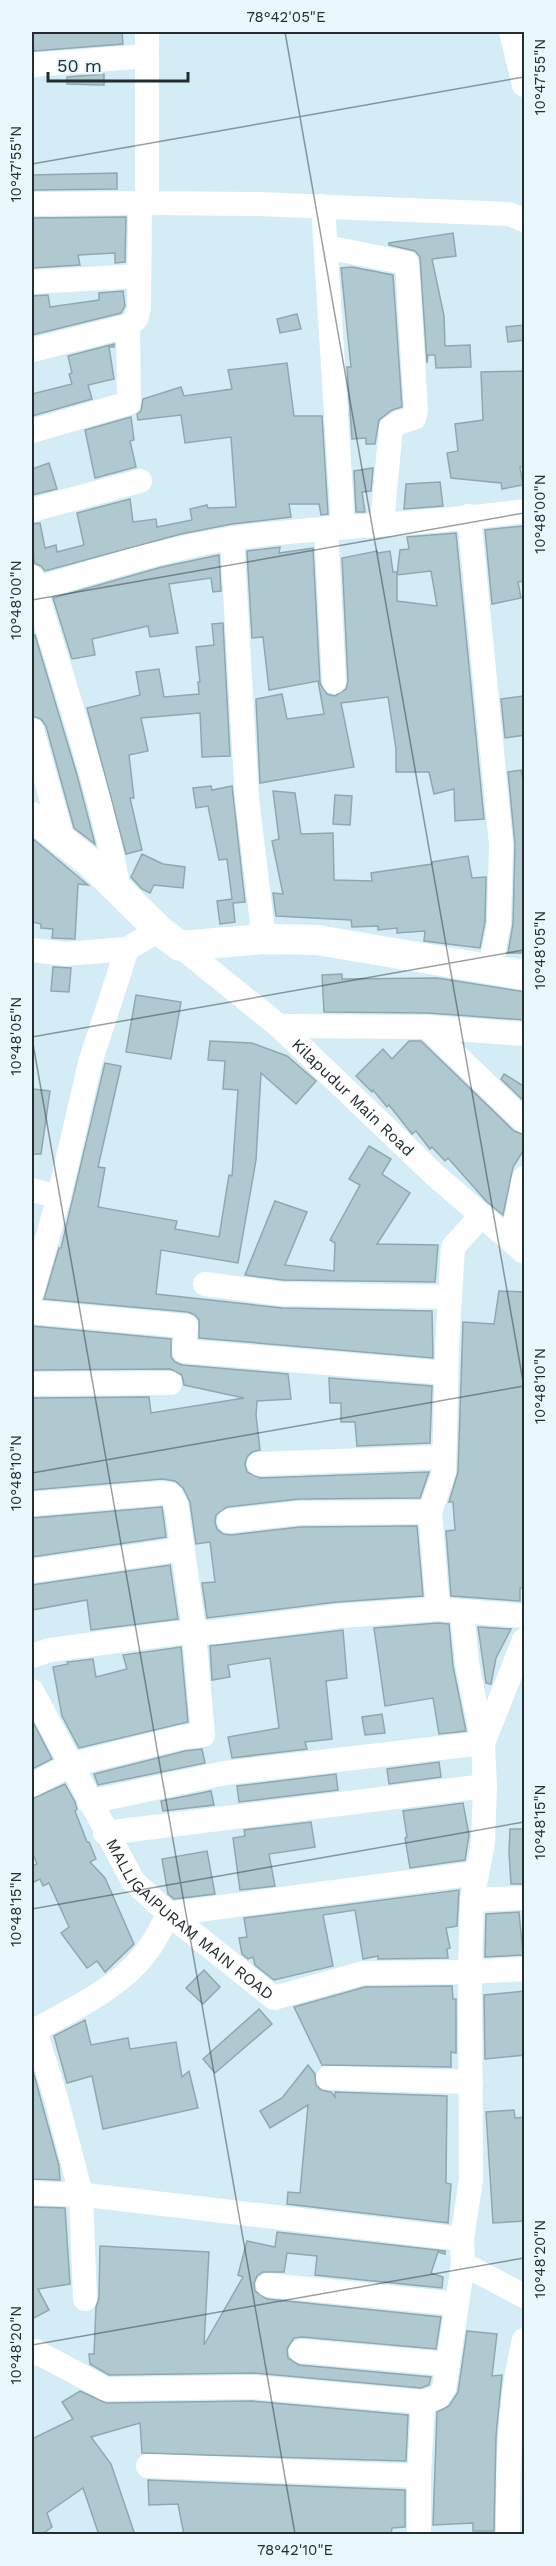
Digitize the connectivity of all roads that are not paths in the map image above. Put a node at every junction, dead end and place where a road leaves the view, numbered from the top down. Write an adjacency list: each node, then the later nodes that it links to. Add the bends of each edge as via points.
1 (147, 32): 3 (street)
2 (511, 32): 5 (street)
3 (147, 56): 4 (street); 6 (street)
4 (32, 65)
5 (525, 85)
6 (144, 203): 7 (street); 8 (street); 11 (street)
7 (32, 204)
8 (323, 206): 9 (street, via 509,214); 10 (street)
9 (525, 220)
10 (326, 247): 20 (street, via 407,263 416,410 414,418 391,428); 21 (street)
11 (139, 276): 12 (street); 13 (street, via 139,308)
12 (32, 282)
13 (128, 326): 14 (street); 15 (street, via 129,403)
14 (32, 350)
15 (32, 431)
16 (140, 481): 17 (street)
17 (32, 510)
18 (525, 512): 19 (street)
19 (469, 516): 20 (street); 33 (street, via 501,844 499,924)
20 (382, 523): 21 (street)
21 (335, 527): 22 (street); 24 (street)
22 (232, 538): 23 (street); 30 (street, via 247,800)
23 (33, 583): 28 (street, via 109,833)
24 (334, 682)
25 (32, 730): 27 (street)
26 (32, 817): 27 (main road)
27 (63, 840): 28 (main road)
28 (119, 889): 29 (main road)
29 (169, 938): 30 (main road); 31 (street); 35 (street, Kilapudur Main Road)
30 (264, 939): 33 (main road, via 317,940)
31 (127, 949): 32 (street, via 65,954); 41 (street, via 90,1063)
32 (32, 950)
33 (490, 968): 34 (main road)
34 (525, 975)
35 (279, 1026): 36 (street); 42 (street, Kilapudur Main Road)
36 (427, 1027): 37 (street); 38 (street)
37 (525, 1034)
38 (525, 1121)
39 (525, 1178): 43 (street)
40 (32, 1190): 41 (street)
41 (59, 1197): 45 (street)
42 (482, 1215): 43 (street, Kilapudur Main Road); 46 (street, via 453,1246)
43 (518, 1246)
44 (205, 1284): 46 (street, via 282,1294)
45 (32, 1292)
46 (450, 1297): 48 (street)
47 (32, 1312): 48 (street, via 186,1326 184,1351)
48 (446, 1373): 51 (street)
49 (170, 1383): 50 (street)
50 (32, 1384)
51 (444, 1457): 52 (street); 54 (street, via 444,1472)
52 (259, 1464)
53 (32, 1504): 56 (street, via 171,1495)
54 (430, 1512): 55 (street, via 299,1513); 58 (street)
55 (229, 1521)
56 (183, 1549): 57 (street); 61 (street)
57 (32, 1570)
58 (438, 1609): 59 (street); 61 (street)
59 (462, 1612): 60 (street); 65 (street, via 467,1663)
60 (525, 1616)
61 (194, 1632): 63 (street, via 50,1650); 66 (street, via 203,1736 183,1737)
62 (525, 1640): 65 (street)
63 (32, 1656)
64 (32, 1691): 66 (street, MALLIGAIPURAM MAIN ROAD)
65 (483, 1743): 68 (street); 69 (street, via 225,1773)
66 (70, 1765): 67 (street); 69 (street, MALLIGAIPURAM MAIN ROAD)
67 (32, 1785)
68 (485, 1786): 70 (street); 71 (street, via 483,1844)
69 (89, 1802): 70 (street, MALLIGAIPURAM MAIN ROAD)
70 (105, 1833): 74 (street, MALLIGAIPURAM MAIN ROAD, via 133,1881)
71 (477, 1874): 73 (street); 74 (street)
72 (525, 1898): 73 (street)
73 (472, 1900): 76 (street)
74 (169, 1914): 76 (street, MALLIGAIPURAM MAIN ROAD, via 274,1998 363,1973); 77 (street, via 148,1950 119,1981)
75 (525, 1969): 76 (street)
76 (470, 1972): 79 (street)
77 (33, 2031): 81 (street)
78 (328, 2078): 79 (street)
79 (471, 2082): 82 (street, via 471,2180)
80 (32, 2193): 81 (street)
81 (81, 2194): 82 (street); 86 (street)
82 (462, 2240): 83 (street)
83 (463, 2264): 85 (street); 87 (street)
84 (268, 2285): 87 (street)
85 (525, 2295)
86 (85, 2299)
87 (457, 2304): 91 (street)
88 (525, 2340): 96 (street, via 507,2459)
89 (33, 2350): 92 (street, via 106,2389 253,2387)
90 (300, 2350): 91 (street)
91 (448, 2364): 92 (street, via 444,2389 438,2397)
92 (423, 2402): 94 (street)
93 (148, 2466): 94 (street)
94 (419, 2476): 95 (street)
95 (419, 2535)
96 (508, 2535)

